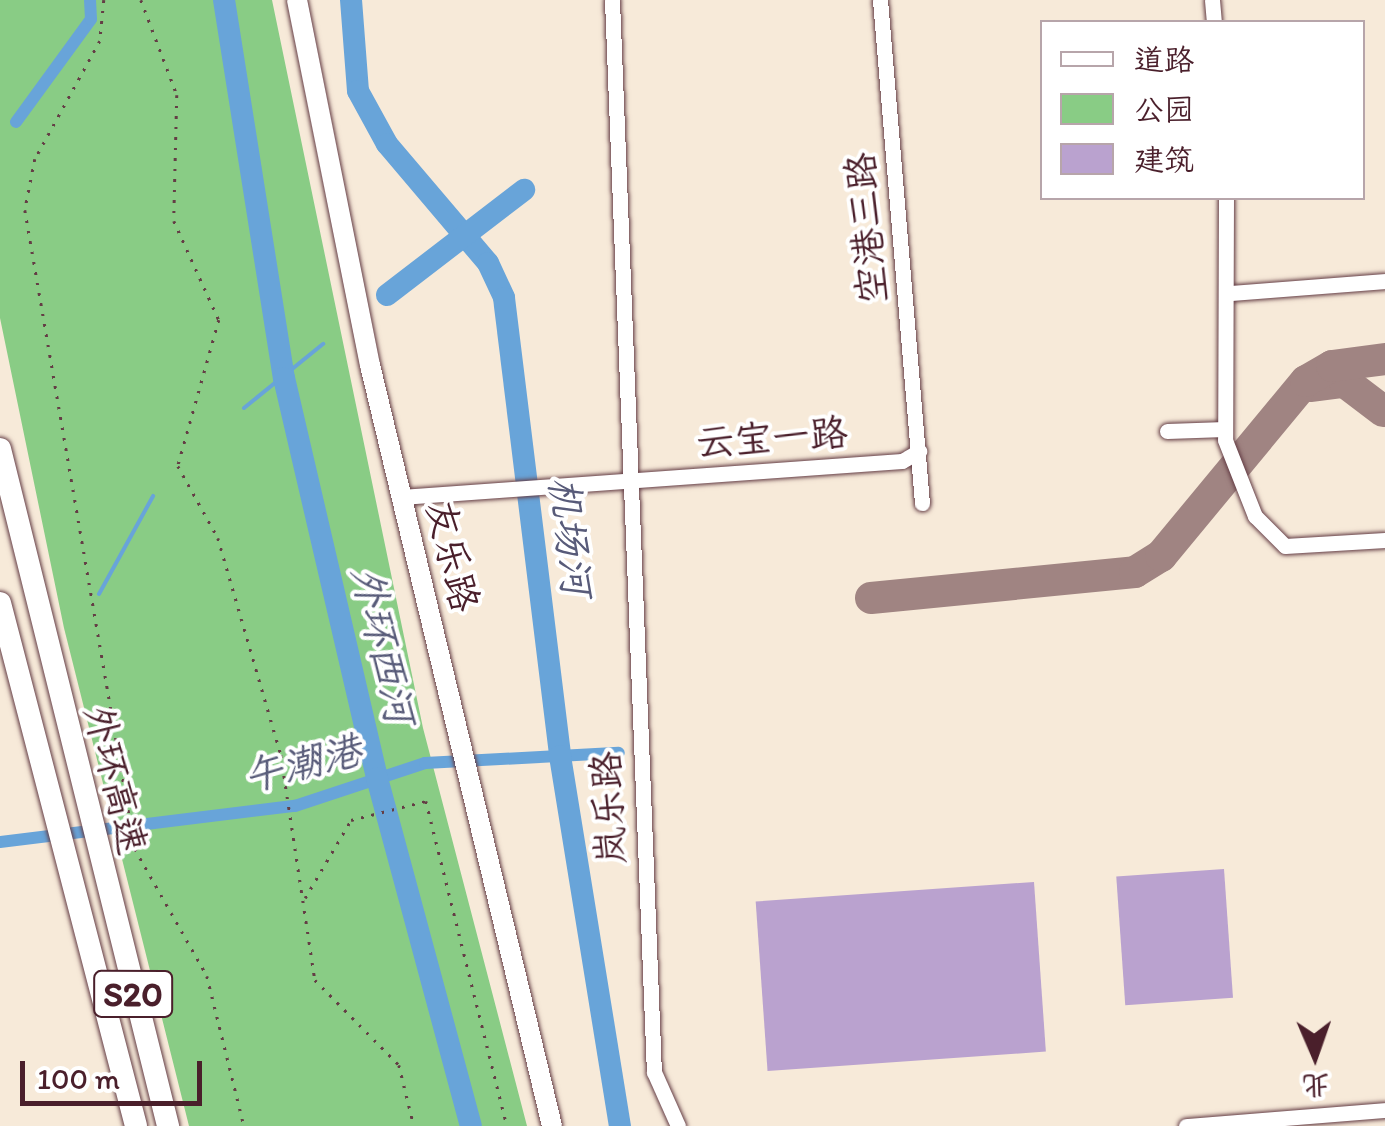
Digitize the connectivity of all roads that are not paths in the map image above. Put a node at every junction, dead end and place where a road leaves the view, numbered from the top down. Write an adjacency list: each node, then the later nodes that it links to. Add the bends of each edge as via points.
1 (284, 0): 14 (main road, 友乐路)
2 (297, 0): 14 (main road, 友乐路)
3 (612, 0): 12 (street, 岚乐路)
4 (880, 0): 11 (street, 空港三路)
5 (1226, 200): 7 (street)
6 (1385, 281): 7 (street)
7 (1232, 293): 8 (street)
8 (1226, 429): 9 (street); 16 (street, via 1268,538 1292,546)
9 (1167, 431)
10 (0, 448): 21 (highway, 外环高速 / S20)
11 (919, 451): 12 (street, 云宝一路, via 902,461); 15 (street, 空港三路)
12 (628, 482): 14 (street, 云宝一路); 24 (street, 岚乐路, via 654,1072)
13 (429, 493): 14 (street)
14 (395, 498): 18 (main road, 友乐路)
15 (922, 503)
16 (1385, 540)
17 (0, 603): 20 (highway, 外环高速 / S20)
18 (463, 782): 22 (main road, 友乐路); 23 (main road, 友乐路)
19 (1385, 1110): 25 (street)
20 (136, 1126)
21 (168, 1126)
22 (539, 1126)
23 (552, 1126)
24 (678, 1126)
25 (1186, 1126)

